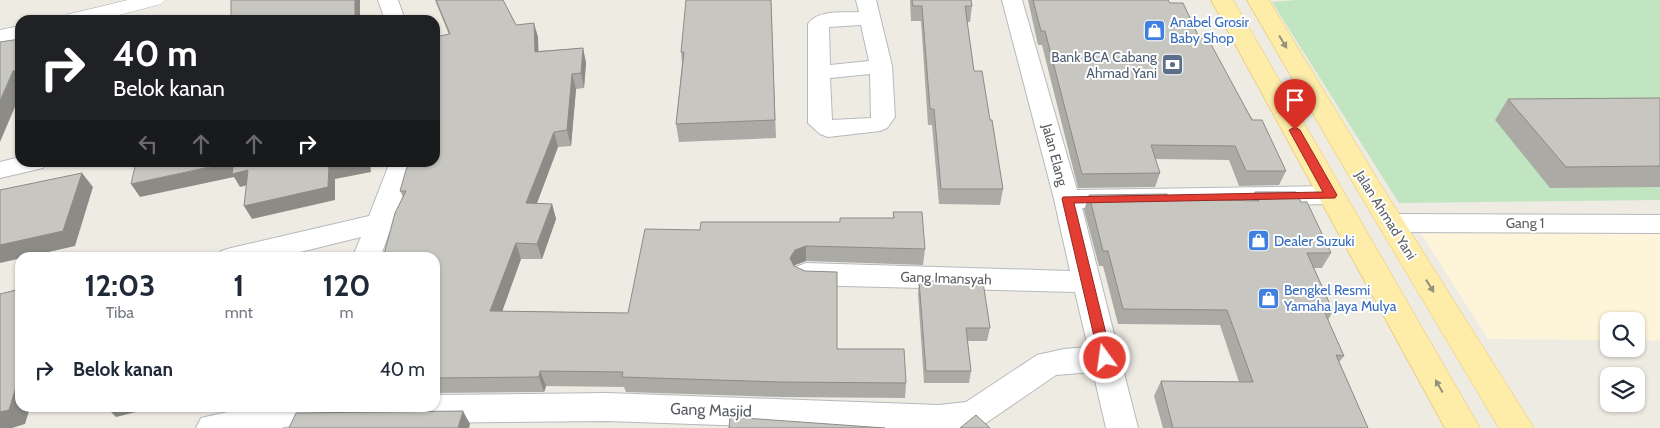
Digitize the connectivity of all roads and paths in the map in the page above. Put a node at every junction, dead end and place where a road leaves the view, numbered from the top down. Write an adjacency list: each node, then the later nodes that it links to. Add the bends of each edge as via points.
1 (154, 0): 7 (street)
2 (388, 0): 8 (street)
3 (1012, 0): 17 (street, Jalan Elang)
4 (1222, 0): 16 (main road)
5 (1258, 0): 18 (main road, Jalan Ahmad Yani, one-way to 18)
6 (867, 9): 11 (street); 12 (street, via 818,24)
7 (94, 15)
8 (393, 15)
9 (15, 33): 10 (street)
10 (0, 37)
11 (881, 66): 12 (street); 12 (street, via 883,117 876,124 854,128 832,130 821,125)
12 (819, 73)
13 (15, 166): 15 (street)
14 (401, 167): 19 (street)
15 (0, 170)
16 (1331, 195): 17 (street); 31 (main road, one-way to 16)
17 (1067, 199): 24 (street, Jalan Elang)
18 (1391, 222): 20 (street, Gang 1); 32 (main road, Jalan Ahmad Yani, one-way to 32)
19 (381, 223): 21 (street); 22 (street)
20 (1660, 224)
21 (258, 252)
22 (369, 252)
23 (806, 274): 24 (street, Gang Imansyah)
24 (1086, 282): 25 (street, Jalan Elang)
25 (1105, 358): 26 (street, Gang Masjid, via 1048,364 972,414 939,419 607,407); 30 (street, Jalan Elang)
26 (440, 411)
27 (414, 412): 28 (street, Gang Masjid)
28 (299, 415): 29 (street, Gang Masjid)
29 (212, 428)
30 (1122, 428)
31 (1463, 428)
32 (1517, 428)

